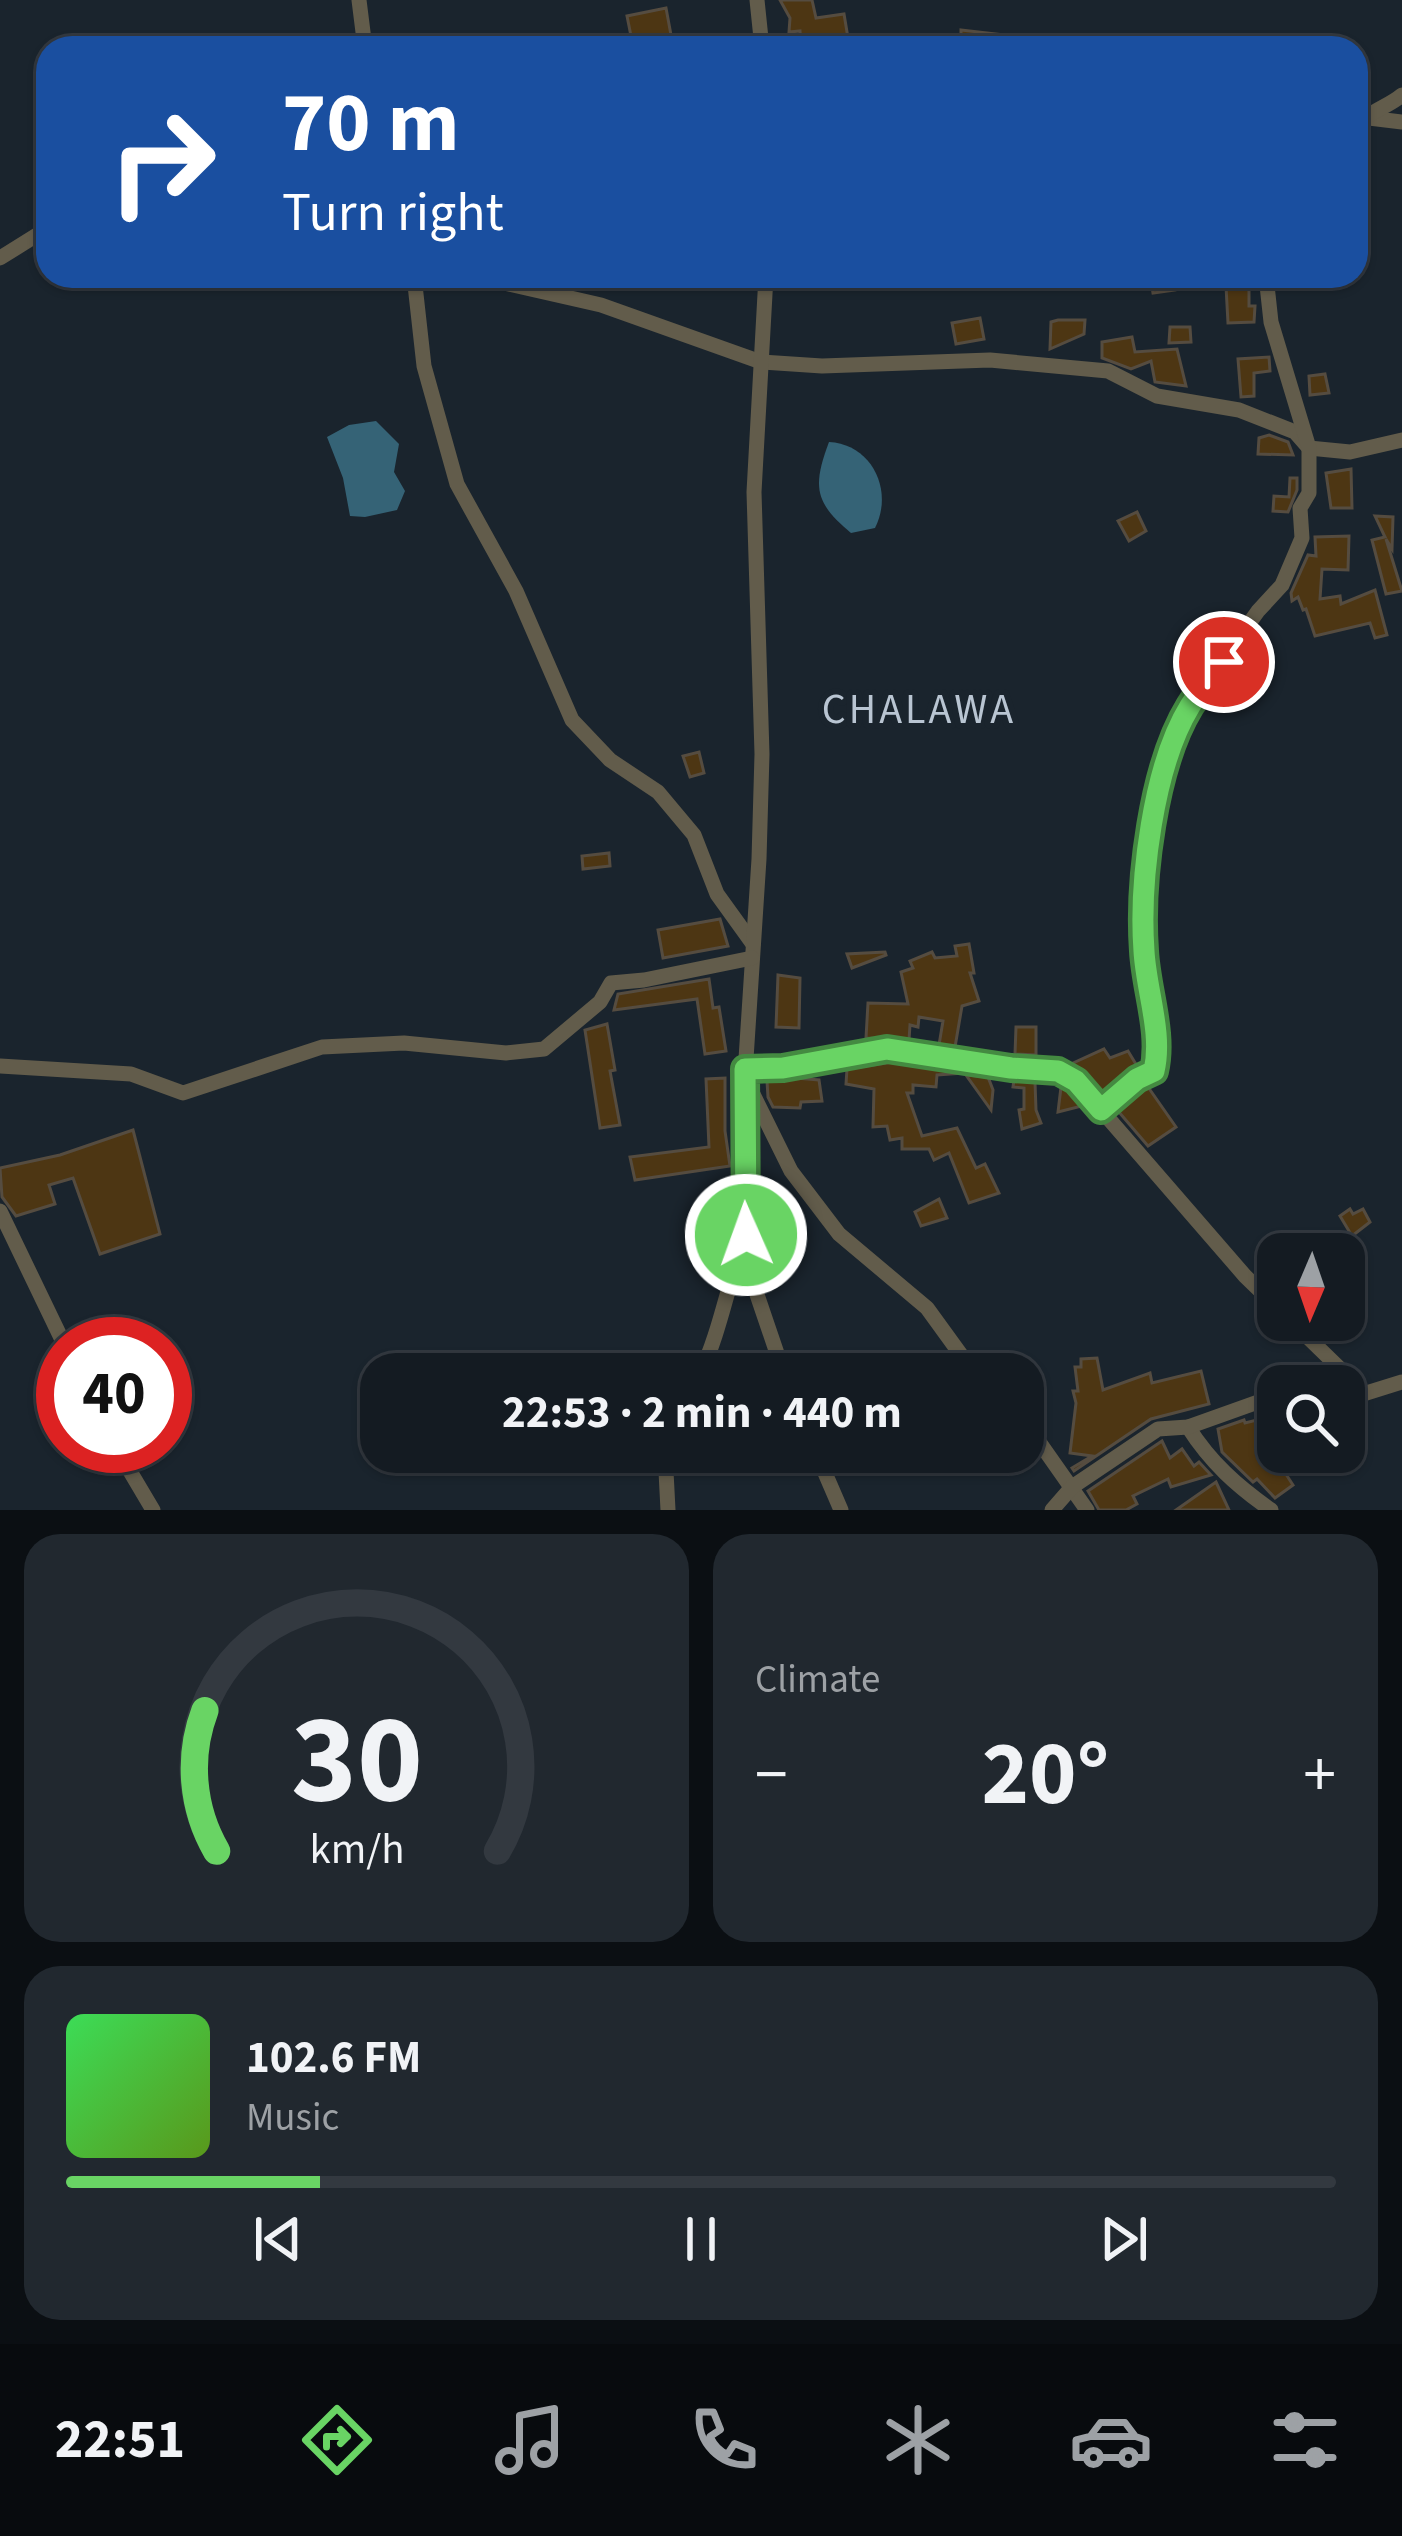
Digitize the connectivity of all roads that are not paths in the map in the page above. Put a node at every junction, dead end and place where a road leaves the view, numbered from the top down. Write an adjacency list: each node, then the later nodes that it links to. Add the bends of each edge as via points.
1 (359, 0): 3 (street)
2 (757, 0): 4 (street)
3 (364, 36)
4 (761, 36)
5 (1402, 95): 6 (street)
6 (1368, 116)
7 (1368, 120): 8 (street)
8 (1402, 122)
9 (36, 236): 10 (street)
10 (0, 258)
11 (415, 288): 18 (street, via 424,366 457,484 516,591 572,720 610,760 658,792 694,835 717,894)
12 (527, 288): 15 (street, via 601,305)
13 (765, 288): 15 (street)
14 (1267, 288): 17 (street)
15 (761, 362): 17 (street, via 990,360 1108,371 1157,396 1238,410 1295,432); 18 (street, via 754,492 762,754)
16 (1402, 440): 17 (street, via 1350,452)
17 (1310, 448): 21 (street, via 1302,538 1289,572 1188,709 1165,769 1151,833 1143,947 1158,1053 1154,1071)
18 (753, 951): 19 (street, via 610,982 600,1002 544,1049 322,1047 183,1093 120,1072); 20 (street)
19 (0, 1066)
20 (745, 1073): 21 (street, via 887,1049 1058,1071); 23 (street); 29 (street, via 791,1171 839,1234 927,1308)
21 (1101, 1110): 24 (street)
22 (0, 1211): 25 (street)
23 (746, 1235): 27 (street); 28 (street, via 753,1288)
24 (1257, 1288)
25 (51, 1317)
26 (1311, 1341): 30 (street)
27 (710, 1353)
28 (776, 1353)
29 (960, 1353)
30 (1336, 1365)
31 (1402, 1382): 32 (street)
32 (1365, 1394)
33 (1257, 1402): 34 (street)
34 (1188, 1427): 39 (street, via 1159,1429); 45 (street, via 1234,1484)
35 (1044, 1453): 39 (street)
36 (131, 1473): 40 (street)
37 (666, 1473): 41 (street)
38 (825, 1473): 42 (street)
39 (1072, 1486): 43 (street); 44 (street)
40 (153, 1510)
41 (668, 1510)
42 (841, 1510)
43 (1052, 1510)
44 (1087, 1510)
45 (1271, 1510)

